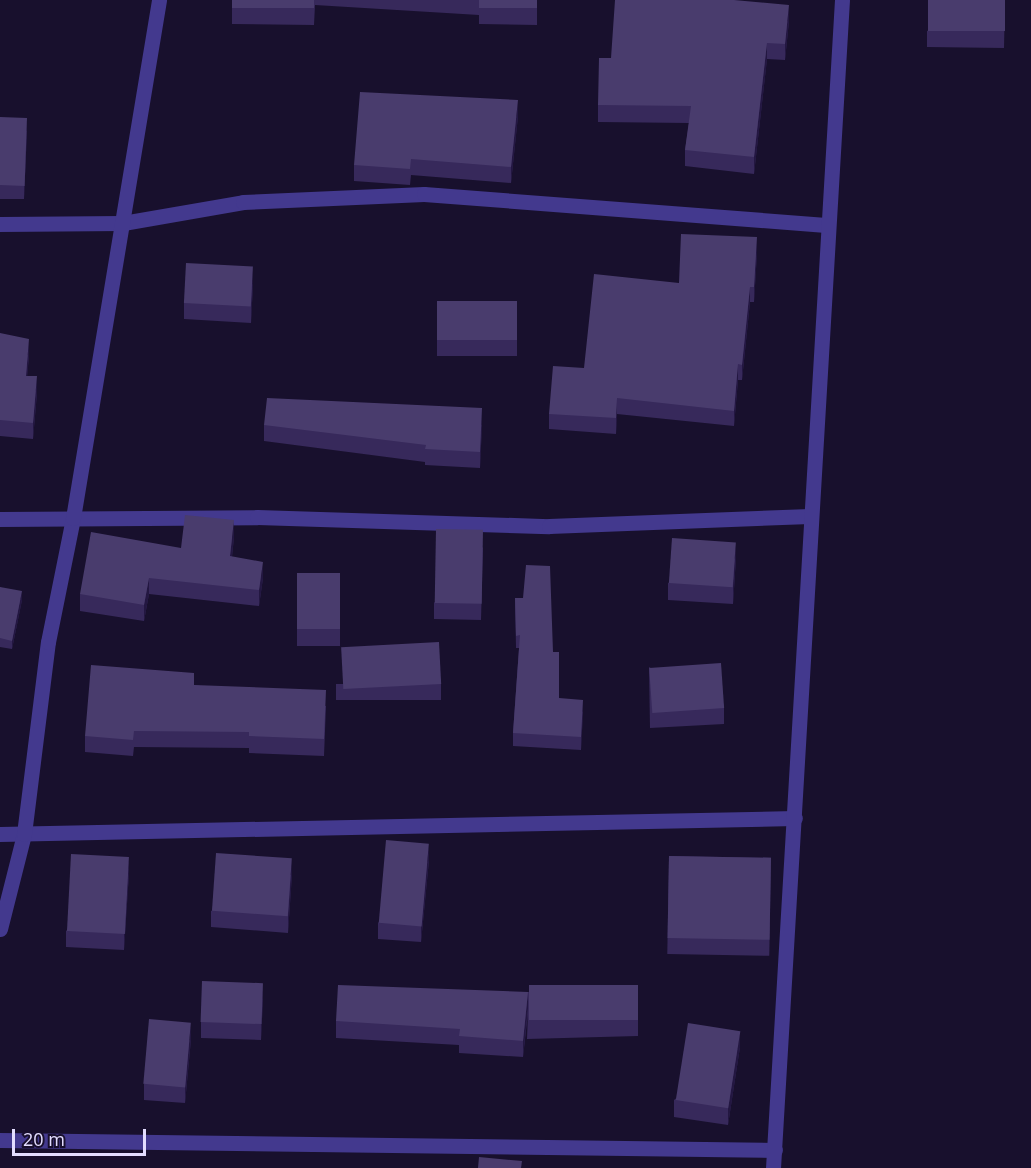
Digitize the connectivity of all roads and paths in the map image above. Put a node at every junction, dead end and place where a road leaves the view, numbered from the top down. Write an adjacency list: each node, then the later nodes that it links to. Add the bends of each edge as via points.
1 (159, 0): 3 (street)
2 (842, 0): 5 (street)
3 (123, 223): 4 (street); 5 (street, via 243,202 424,194); 7 (street)
4 (0, 224)
5 (826, 225): 6 (street)
6 (810, 516): 7 (street, via 549,526 257,517); 9 (street)
7 (74, 518): 8 (street); 11 (street, via 48,642)
8 (0, 519)
9 (795, 818): 11 (street); 14 (street)
10 (0, 834): 11 (street)
11 (24, 834): 12 (street)
12 (0, 929)
13 (0, 1140): 14 (street)
14 (775, 1150): 15 (street)
15 (773, 1168)

